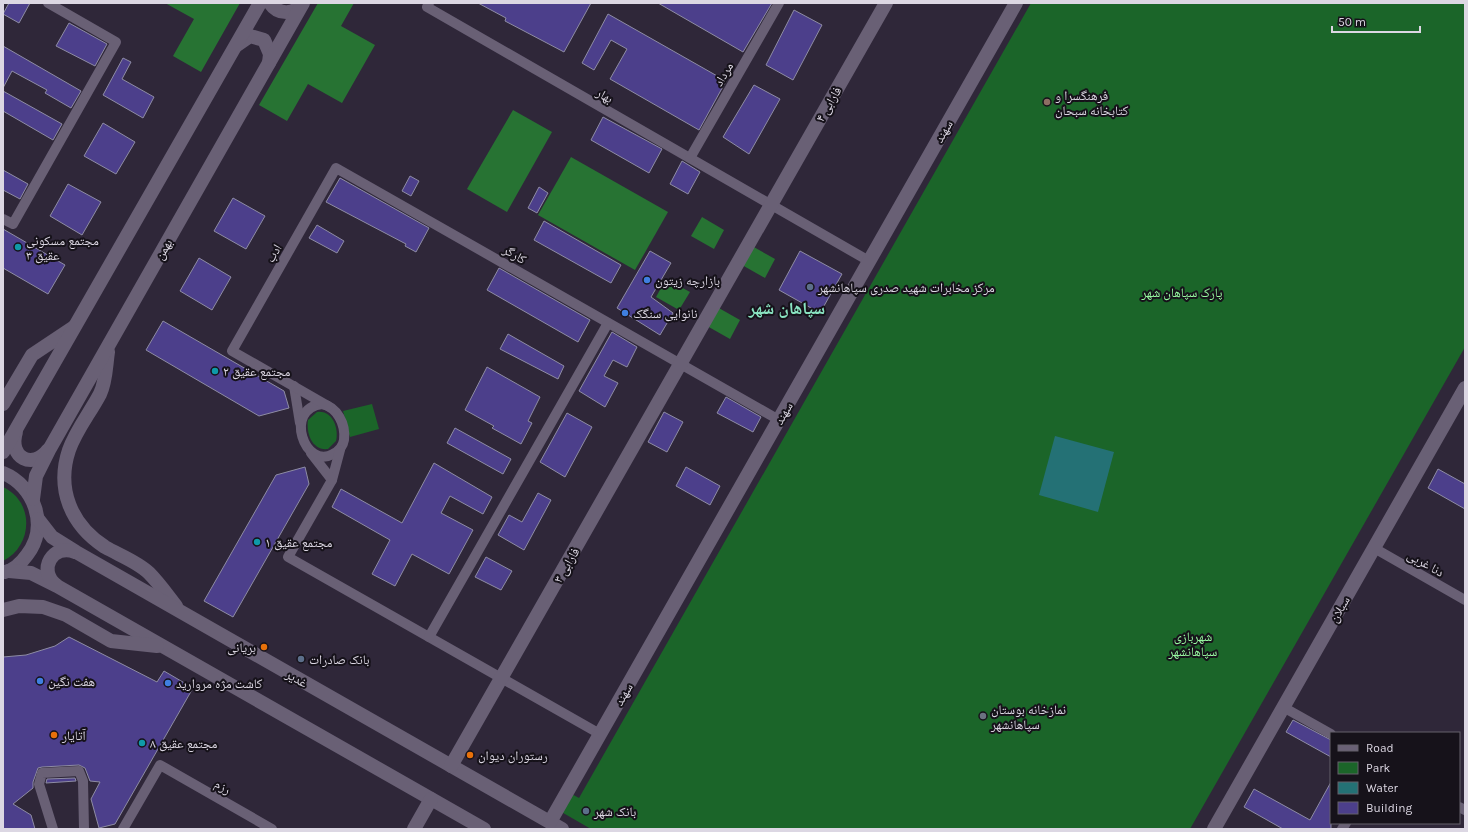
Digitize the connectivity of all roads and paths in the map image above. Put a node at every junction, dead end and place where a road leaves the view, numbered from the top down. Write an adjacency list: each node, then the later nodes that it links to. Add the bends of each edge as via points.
1 (48, 3): 14 (street, via 116,42 12,224)
2 (260, 3): 9 (main road)
3 (270, 3): 4 (main road, via 280,11 289,12)
4 (303, 3): 10 (main road, بهمن)
5 (779, 3): 11 (street, مرداد)
6 (886, 3): 13 (main road, فارابی ۴)
7 (1016, 3): 15 (main road, سهند)
8 (428, 5): 11 (street, بهار)
9 (235, 46): 10 (main road, via 250,36 264,40 270,54); 17 (main road)
10 (268, 65): 18 (main road, بهمن)
11 (690, 158): 13 (street, بهار)
12 (336, 168): 16 (street, کارگر); 20 (street, ادب, via 232,351)
13 (771, 204): 15 (street, بهار); 19 (main road, فارابی ۴)
14 (3, 219)
15 (869, 261): 24 (main road, سهند)
16 (608, 323): 19 (street, کارگر); 42 (street)
17 (76, 326): 22 (main road, via 32,355); 26 (main road)
18 (109, 344): 28 (main road, بهمن); 41 (main road, via 101,392 66,459 64,474 67,498 71,511 85,532 149,573)
19 (681, 364): 24 (street, کارگر); 44 (main road, فارابی ۳)
20 (294, 386): 23 (street); 25 (street)
21 (1465, 388): 35 (main road, سبلان)
22 (3, 404)
23 (328, 406): 25 (street, via 322,404 310,408 305,412); 29 (street, via 338,414 344,432)
24 (779, 420): 47 (main road, سهند)
25 (300, 424): 27 (street)
26 (16, 431): 28 (main road, via 14,449 24,458 34,460); 30 (main road)
27 (307, 448): 29 (street, via 317,456 323,457); 32 (street)
28 (49, 450): 33 (main road, بهمن, via 36,476)
29 (340, 450): 32 (street)
30 (3, 452)
31 (3, 473): 33 (main road, via 24,486)
32 (332, 480): 42 (street, via 288,557)
33 (33, 499): 34 (main road)
34 (38, 519): 36 (main road, غدیر, via 52,537); 37 (main road, via 37,535 31,550 22,562)
35 (1374, 548): 39 (street, دنا غربی); 45 (main road, سبلان)
36 (76, 552): 38 (main road, via 58,551 49,560 47,571); 41 (main road, غدیر)
37 (6, 572): 38 (main road, via 31,573)
38 (57, 586): 43 (main road)
39 (1465, 600)
40 (3, 610): 43 (main road, via 19,606 43,607 66,615 110,641)
41 (182, 613): 48 (main road, غدیر)
42 (429, 637): 44 (street)
43 (162, 646): 49 (main road)
44 (501, 678): 47 (street); 48 (main road, فارابی ۳)
45 (1283, 707): 46 (street); 57 (main road, سبلان)
46 (1330, 733)
47 (600, 734): 50 (main road, سهند)
48 (451, 766): 50 (main road, غدیر)
49 (431, 799): 55 (main road); 56 (main road)
50 (556, 826)
51 (53, 829): 52 (street, via 38,784 42,773 79,771 83,781)
52 (84, 829)
53 (123, 829): 54 (street, رزم, via 160,764)
54 (272, 829)
55 (414, 829)
56 (484, 829)
57 (1214, 829)

